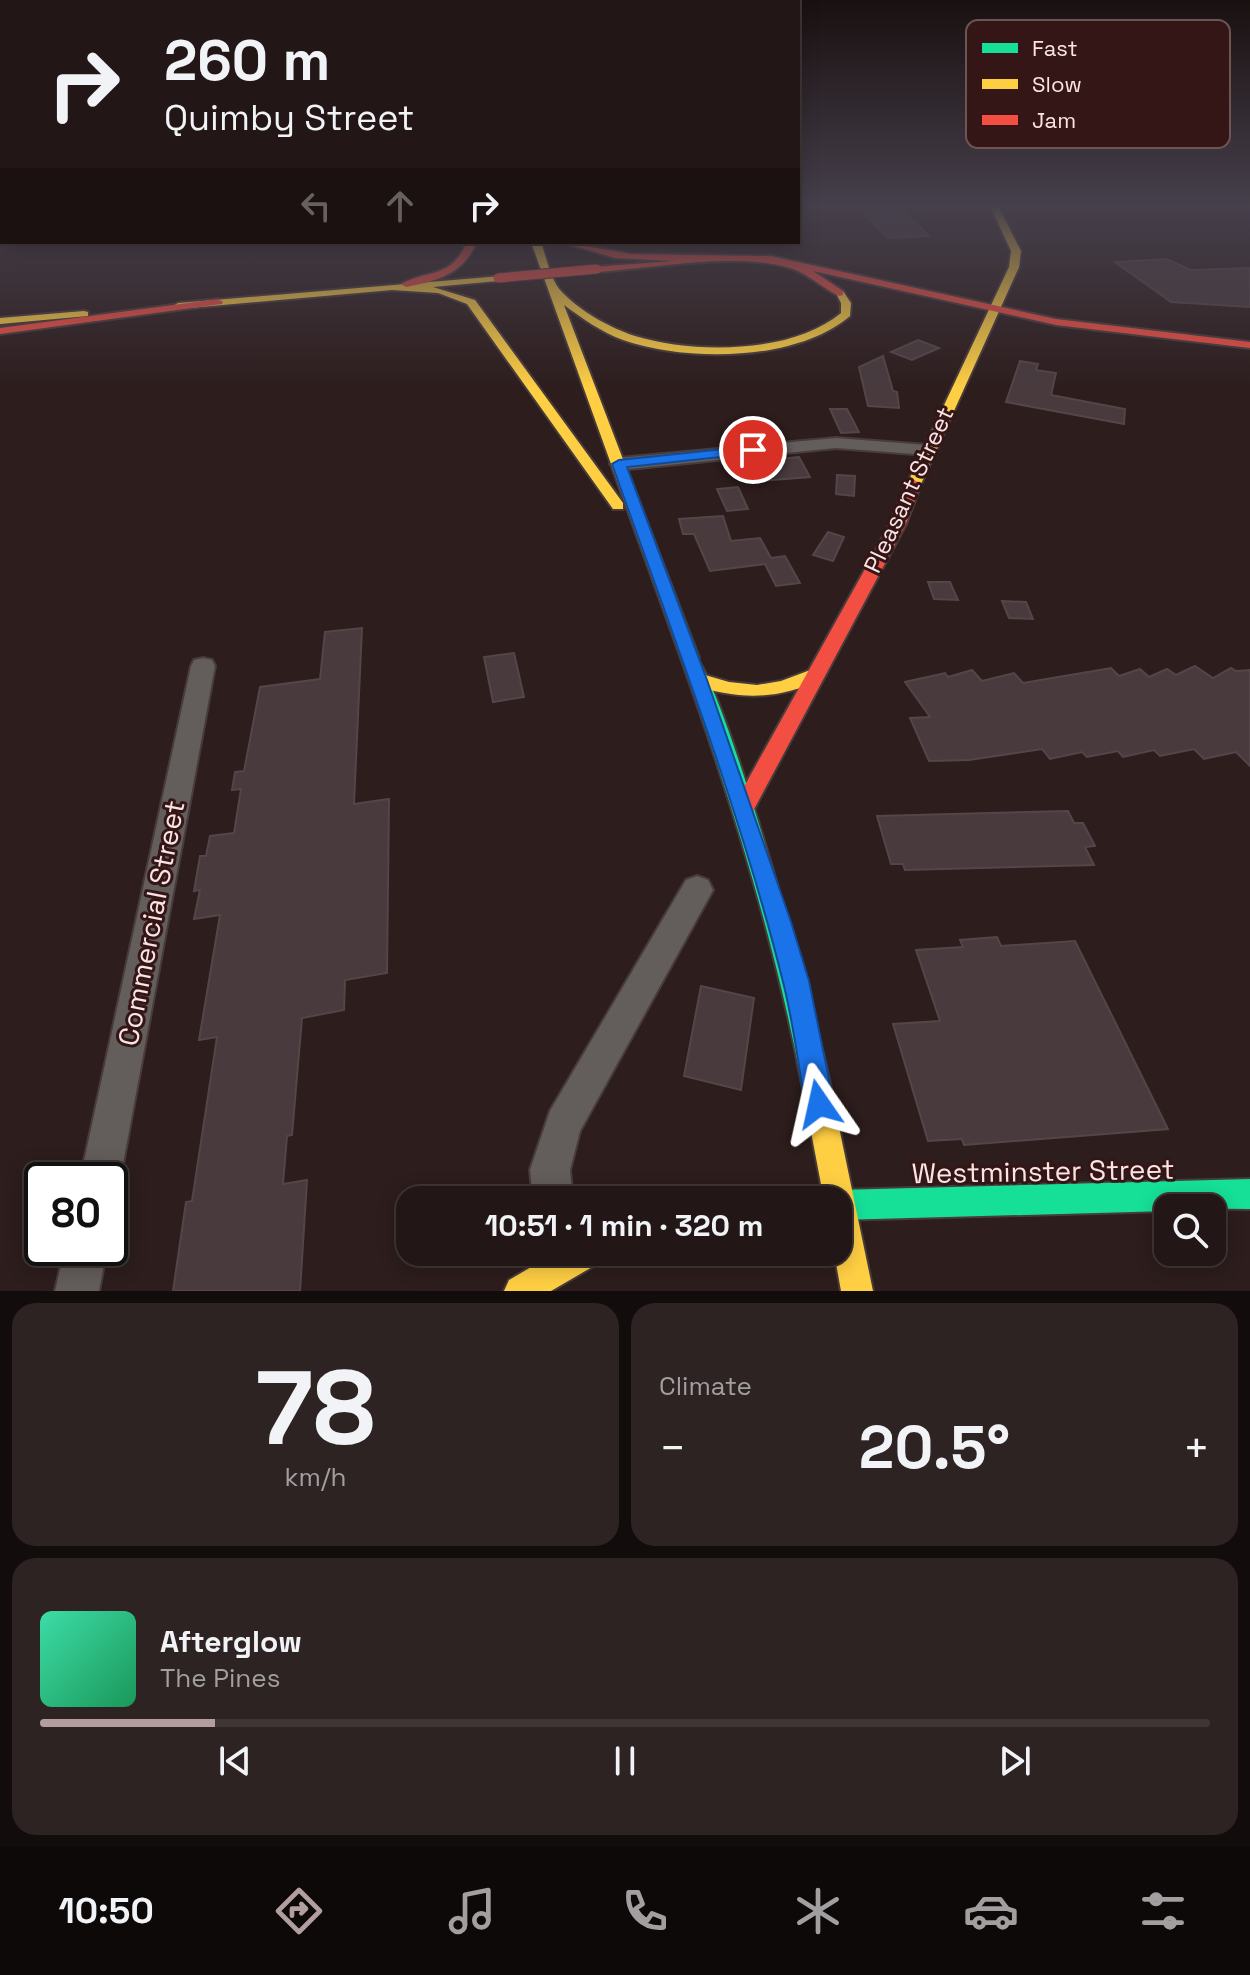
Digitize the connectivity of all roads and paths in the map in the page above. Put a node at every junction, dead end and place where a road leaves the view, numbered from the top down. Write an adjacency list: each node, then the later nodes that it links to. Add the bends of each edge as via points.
1 (456, 268): 7 (main road)
2 (546, 268): 8 (main road)
3 (608, 268): 7 (main road, bridge)
4 (787, 268): 8 (main road, via 820,279 842,295 845,314 835,326 806,340 691,349 618,336 583,317)
5 (822, 268): 11 (main road)
6 (1013, 268): 11 (main road, Pleasant Street)
7 (387, 287): 9 (main road); 17 (main road, via 439,290 478,309)
8 (556, 293): 16 (main road)
9 (218, 302): 10 (main road); 12 (main road); 13 (main road)
10 (0, 309)
11 (995, 309): 14 (main road, via 1157,337); 15 (main road, Pleasant Street)
12 (0, 321)
13 (0, 331)
14 (1250, 345)
15 (927, 450): 16 (street, via 822,443); 19 (main road, Pleasant Street, via 898,524)
16 (619, 464): 17 (main road)
17 (656, 567): 20 (main road)
18 (203, 666): 23 (street, Commercial Street)
19 (813, 675): 20 (main road, via 787,690 759,696); 21 (main road, Pleasant Street)
20 (698, 680): 21 (main road)
21 (743, 809): 25 (main road, via 796,981)
22 (697, 890): 24 (street, via 563,1124 550,1170)
23 (104, 1162)
24 (552, 1186)
25 (836, 1186)
26 (1250, 1194): 27 (main road, Westminster Street)
27 (852, 1204)
28 (852, 1265): 33 (main road)
29 (82, 1266): 31 (street)
30 (558, 1266): 32 (main road)
31 (77, 1291)
32 (520, 1291)
33 (857, 1291)

